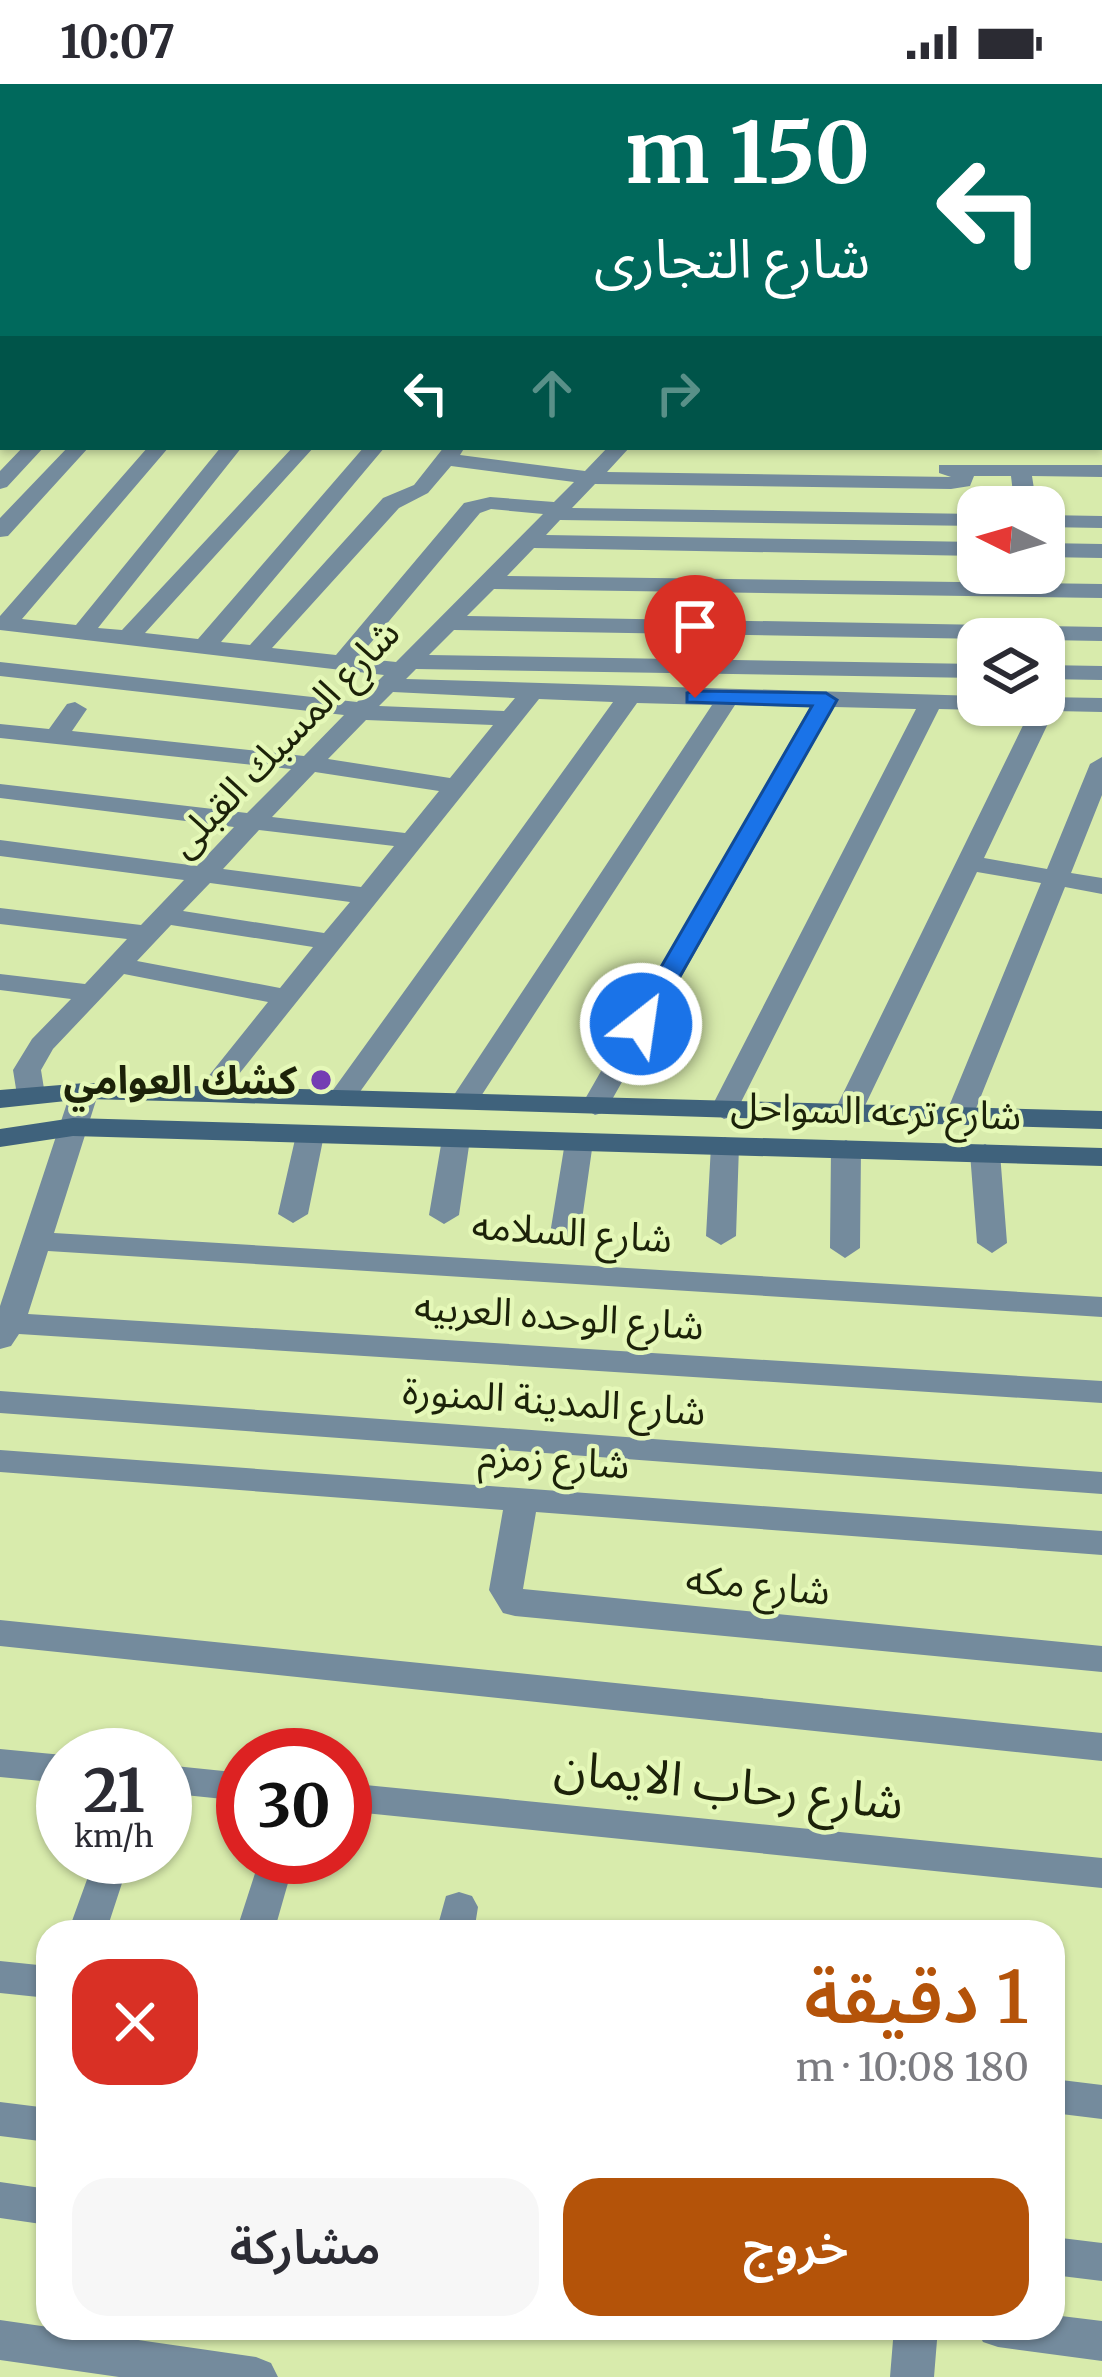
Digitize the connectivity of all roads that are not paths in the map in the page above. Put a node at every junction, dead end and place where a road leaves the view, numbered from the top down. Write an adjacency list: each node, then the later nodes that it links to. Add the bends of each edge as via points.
1 (31, 450): 12 (street)
2 (76, 450): 18 (street)
3 (156, 450): 26 (street)
4 (230, 450): 27 (street)
5 (301, 450): 29 (street)
6 (372, 450): 30 (street)
7 (1026, 450): 10 (street)
8 (450, 453): 9 (street); 31 (street, via 421,489 391,503)
9 (606, 462): 10 (street, via 952,483 963,482 964,469); 14 (street, شارع المسبك القبلى)
10 (1028, 470): 11 (street); 13 (street)
11 (1102, 471)
12 (0, 483)
13 (1026, 486)
14 (559, 512): 15 (street); 19 (street, شارع المسبك القبلى); 32 (street, via 496,503 472,508)
15 (957, 520)
16 (1065, 521): 17 (street)
17 (1102, 522)
18 (0, 531)
19 (532, 541): 20 (street); 23 (street, شارع المسبك القبلى)
20 (957, 549)
21 (1065, 550): 22 (street)
22 (1102, 551)
23 (491, 582): 24 (street); 25 (street, شارع المسبك القبلى)
24 (1102, 591)
25 (450, 623): 28 (street); 35 (street, شارع المسبك القبلى)
26 (3, 624): 27 (street)
27 (82, 633): 29 (street)
28 (1102, 634)
29 (127, 639): 30 (street)
30 (203, 647): 31 (street)
31 (255, 653): 32 (street)
32 (343, 663): 35 (street)
33 (0, 669): 47 (street)
34 (957, 671): 35 (street)
35 (400, 672): 38 (street); 47 (street, شارع المسبك القبلى)
36 (1065, 672): 37 (street)
37 (1102, 673)
38 (532, 692): 39 (street); 48 (street)
39 (630, 696): 40 (street); 78 (street)
40 (728, 698): 41 (street); 80 (street)
41 (826, 700): 42 (street); 81 (street)
42 (931, 702): 43 (street); 83 (street)
43 (957, 703)
44 (1065, 704): 45 (street)
45 (1102, 705)
46 (75, 709): 52 (street)
47 (362, 711): 48 (street); 54 (street, شارع المسبك القبلى)
48 (510, 718): 56 (street)
49 (170, 719): 53 (street)
50 (1034, 726): 61 (street)
51 (0, 731): 52 (street)
52 (56, 737): 53 (street)
53 (152, 748): 54 (street)
54 (309, 764): 56 (street); 58 (street, شارع المسبك القبلى)
55 (1102, 764): 63 (street)
56 (456, 786): 59 (street)
57 (0, 791): 58 (street)
58 (256, 819): 59 (street); 62 (street, شارع المسبك القبلى)
59 (412, 841): 65 (street)
60 (0, 848): 62 (street)
61 (968, 863): 63 (street); 84 (street)
62 (209, 872): 65 (street); 67 (street, شارع المسبك القبلى)
63 (1057, 878): 64 (street); 86 (street)
64 (1102, 886)
65 (368, 896): 68 (street)
66 (0, 916): 67 (street)
67 (157, 925): 68 (street); 69 (street, شارع المسبك القبلى)
68 (331, 942): 72 (street)
69 (118, 965): 71 (street, شارع المسبك القبلى); 72 (street)
70 (0, 982): 71 (street)
71 (92, 993): 74 (street, شارع المسبك القبلى)
72 (286, 997): 76 (street)
73 (0, 1056): 74 (street)
74 (32, 1060): 77 (street)
75 (85, 1091): 76 (main road, شارع ترعه السواحل); 77 (main road, شارع ترعه السواحل); 88 (street)
76 (209, 1093): 78 (main road, شارع ترعه السواحل)
77 (31, 1094): 79 (main road, شارع ترعه السواحل)
78 (342, 1097): 80 (main road, شارع ترعه السواحل)
79 (0, 1099)
80 (464, 1101): 81 (main road, شارع ترعه السواحل)
81 (595, 1106): 82 (main road, شارع ترعه السواحل)
82 (681, 1108): 83 (main road, شارع ترعه السواحل); 93 (main road)
83 (724, 1110): 84 (main road, شارع ترعه السواحل)
84 (847, 1114): 86 (main road, شارع ترعه السواحل)
85 (1100, 1115): 87 (main road, شارع ترعه السواحل)
86 (959, 1116): 87 (main road, شارع ترعه السواحل)
87 (1013, 1117): 97 (main road)
88 (74, 1127): 89 (main road, شارع ترعه السواحل); 90 (main road, شارع ترعه السواحل); 105 (street)
89 (310, 1135): 91 (main road, شارع ترعه السواحل); 99 (street)
90 (0, 1138)
91 (456, 1139): 92 (main road, شارع ترعه السواحل); 100 (street)
92 (579, 1142): 93 (main road, شارع ترعه السواحل); 101 (street)
93 (680, 1145): 94 (main road, شارع ترعه السواحل)
94 (725, 1146): 95 (main road, شارع ترعه السواحل); 102 (street)
95 (846, 1149): 96 (main road, شارع ترعه السواحل); 104 (street)
96 (985, 1153): 97 (main road, شارع ترعه السواحل); 103 (street)
97 (1016, 1154): 98 (main road, شارع ترعه السواحل)
98 (1102, 1157)
99 (293, 1214)
100 (444, 1216)
101 (565, 1234)
102 (721, 1236)
103 (992, 1243)
104 (845, 1248)
105 (21, 1260): 106 (street, شارع السلامه); 107 (street)
106 (1102, 1307)
107 (5, 1331): 108 (street, شارع الوحده العربيه)
108 (1102, 1392)
109 (0, 1402): 111 (street, شارع المدينة المنورة)
110 (0, 1461): 112 (street, شارع زمزم)
111 (1102, 1483)
112 (520, 1500): 113 (street, شارع زمزم); 115 (street, شارع مكه, via 506,1590 515,1604)
113 (1102, 1543)
114 (0, 1633): 116 (street)
115 (1102, 1659)
116 (1102, 1747)
117 (0, 1763): 118 (street)
118 (36, 1766)
119 (372, 1800): 120 (street, شارع رحاب الايمان)
120 (1102, 1873)
121 (103, 1884): 123 (street)
122 (268, 1884): 124 (street)
123 (91, 1920)
124 (258, 1920)
125 (0, 1977): 126 (street)
126 (36, 1981)
127 (1065, 2097): 128 (street)
128 (1102, 2102)
129 (0, 2119): 130 (street)
130 (36, 2124)
131 (0, 2200): 132 (street)
132 (36, 2204)
133 (1065, 2257): 134 (street)
134 (1102, 2262)
135 (1065, 2336): 138 (street)
136 (0, 2340): 139 (street)
137 (915, 2340): 140 (street)
138 (1102, 2341)
139 (256, 2377)
140 (912, 2377)

